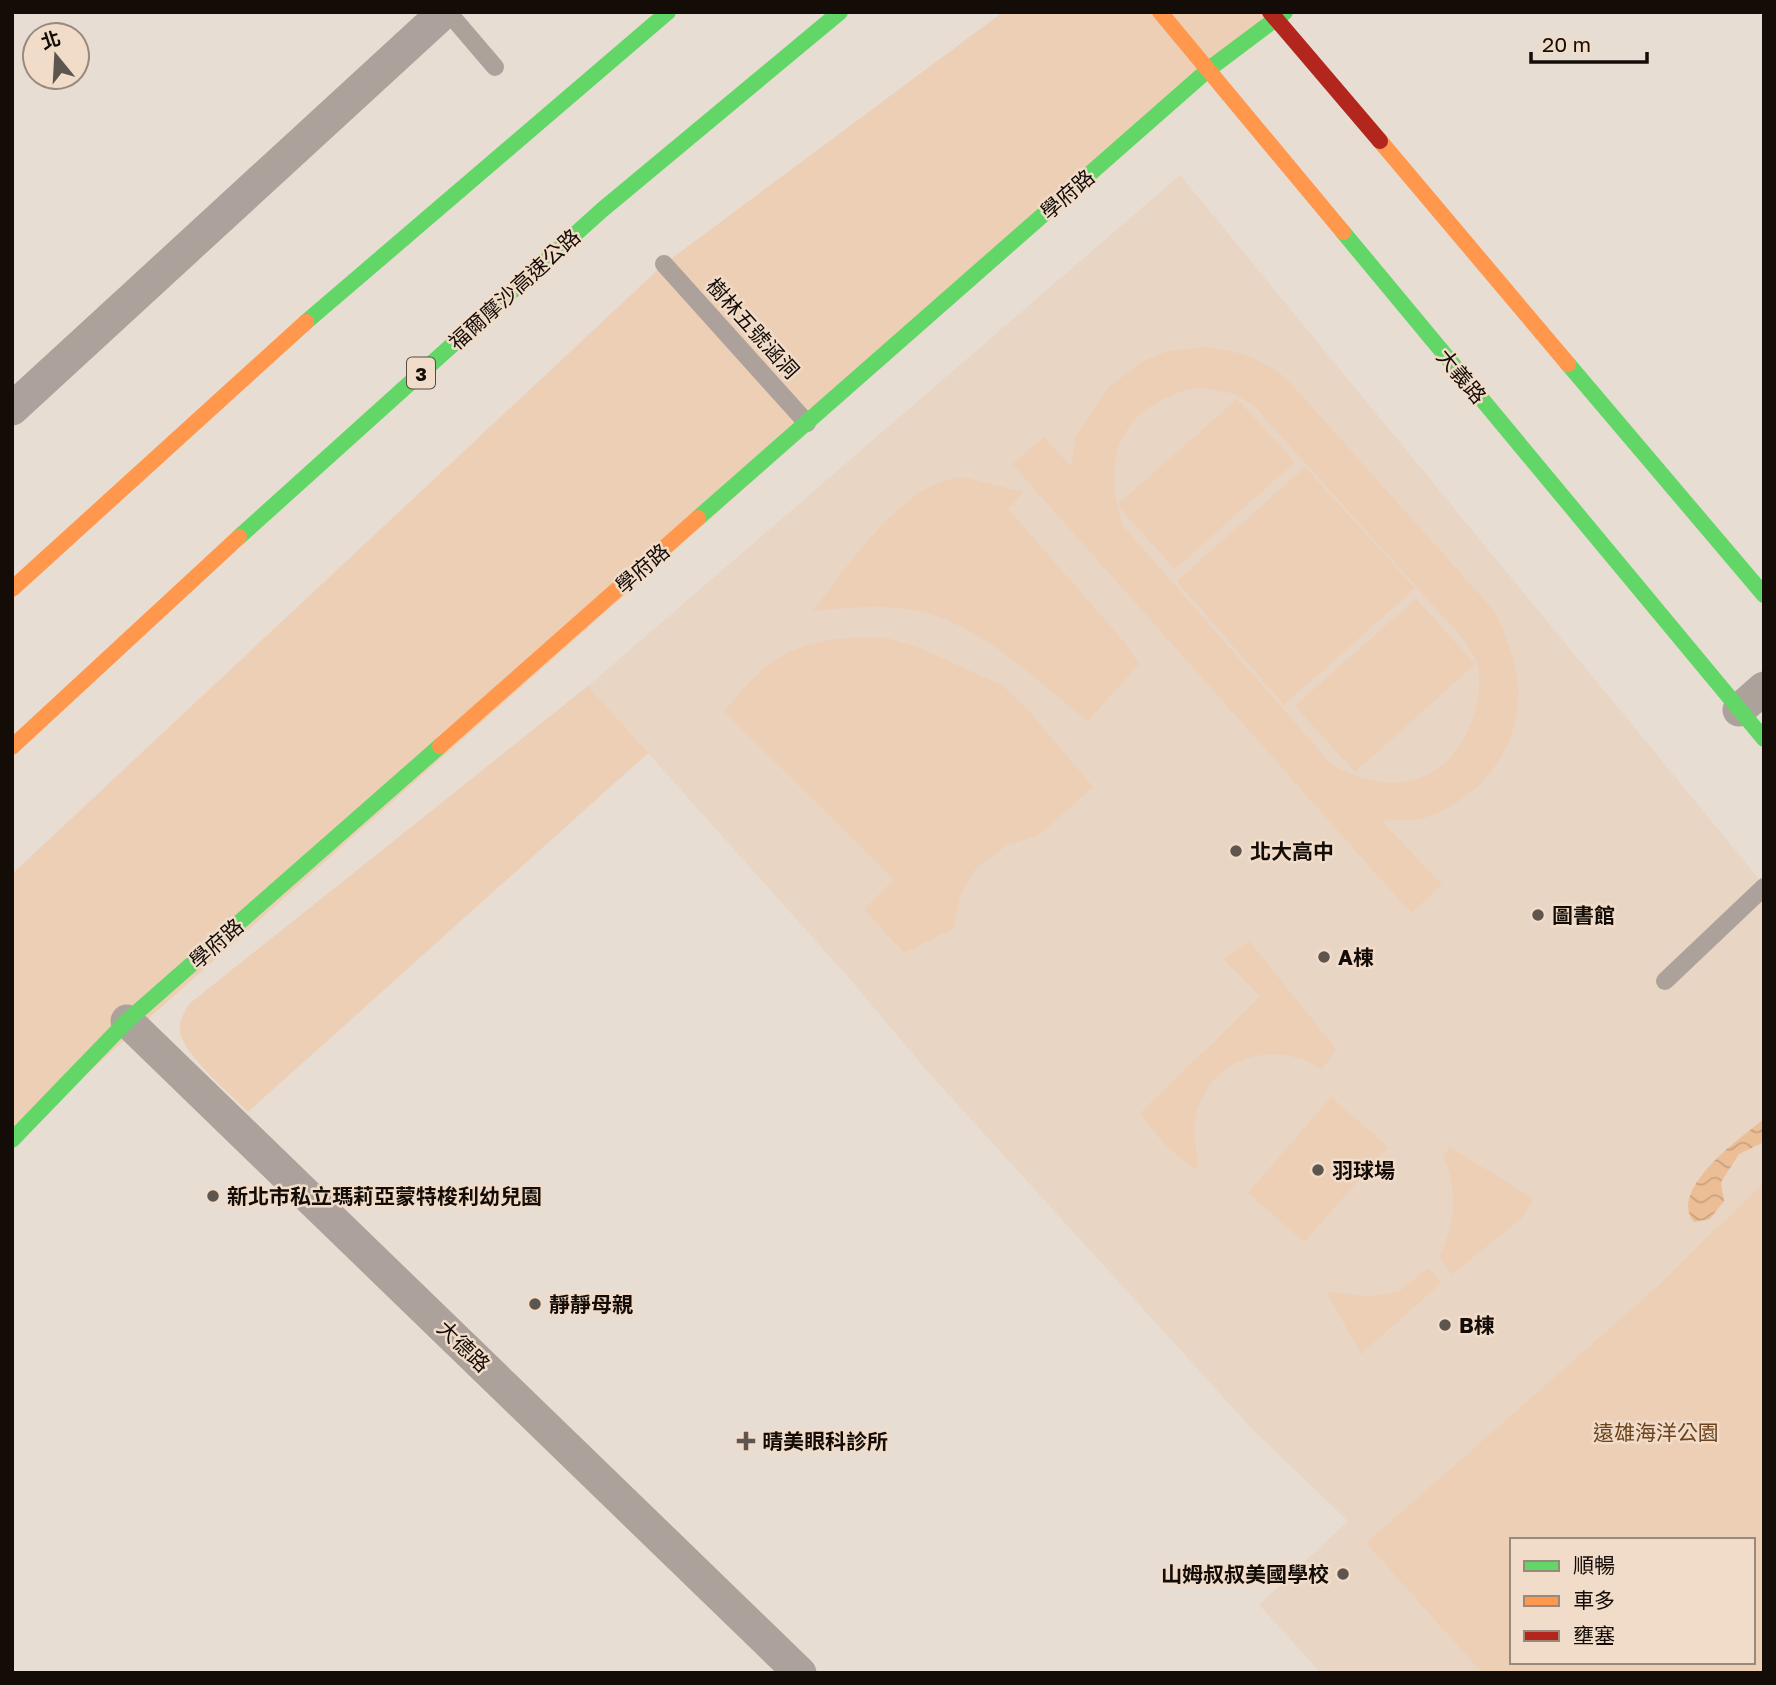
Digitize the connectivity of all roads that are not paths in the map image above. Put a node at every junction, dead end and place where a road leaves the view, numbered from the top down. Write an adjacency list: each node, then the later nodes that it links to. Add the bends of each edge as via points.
1 (446, 12): 6 (lane); 9 (street)
2 (668, 12): 11 (main road, via 126,481)
3 (840, 12): 16 (main road, 福爾摩沙高速公路 / 3, via 602,210)
4 (1160, 12): 7 (main road, 大義路)
5 (1277, 14): 7 (main road, 學府路); 12 (main road)
6 (495, 67)
7 (1209, 69): 10 (main road, 學府路); 14 (main road, 大義路)
8 (664, 264): 10 (lane, 樹林五號涵洞)
9 (12, 409)
10 (807, 423): 19 (main road, 學府路)
11 (12, 589)
12 (1764, 595)
13 (1764, 688): 14 (street)
14 (1739, 710): 15 (main road, 大義路)
15 (1764, 739)
16 (12, 747)
17 (1764, 887): 18 (lane)
18 (1665, 981)
19 (127, 1021): 20 (main road, 學府路); 21 (street, 大德路)
20 (12, 1140)
21 (800, 1673)

